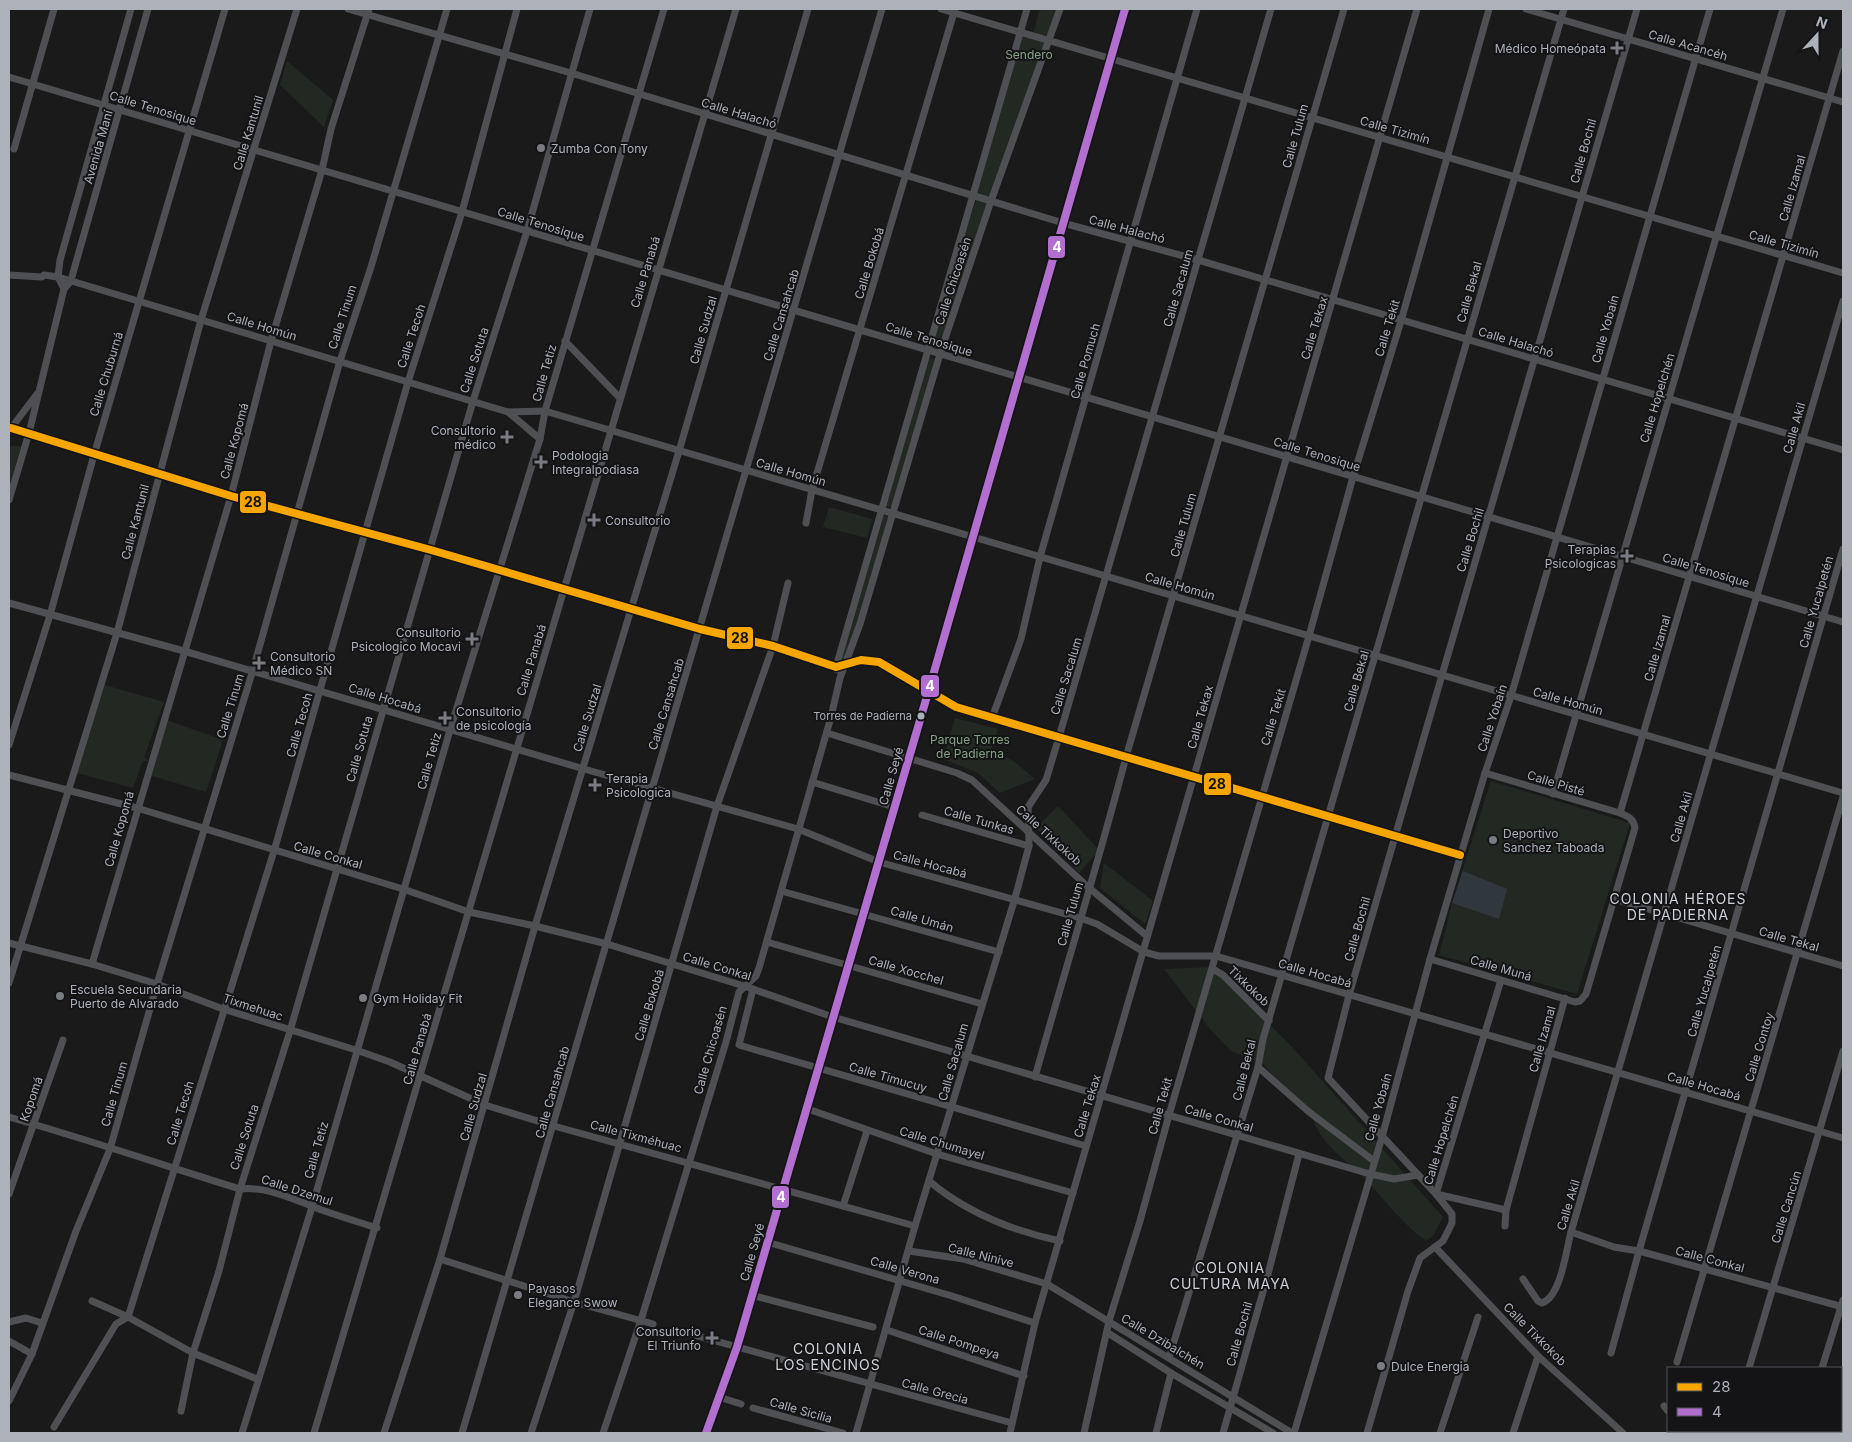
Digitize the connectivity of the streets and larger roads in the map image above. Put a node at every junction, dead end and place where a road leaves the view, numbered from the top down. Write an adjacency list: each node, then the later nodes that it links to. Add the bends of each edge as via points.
1 (54, 9): 43 (street)
2 (131, 9): 48 (street, Avenida Maní)
3 (148, 9): 49 (street, Avenida Maní)
4 (225, 9): 52 (street, Calle Chuburná)
5 (297, 9): 56 (street, Calle Kantunil)
6 (348, 9): 29 (street, Calle Halachó)
7 (447, 9): 32 (street, Calle Tinum)
8 (517, 9): 36 (street, Calle Tecoh)
9 (590, 9): 39 (street, Calle Sotuta)
10 (664, 9): 44 (street, Calle Tetiz)
11 (736, 9): 50 (street, Calle Panabá)
12 (808, 9): 53 (street, Calle Sudzal)
13 (882, 9): 57 (street, Calle Cansahcab)
14 (941, 9): 28 (street, Calle Tizimín)
15 (1027, 9): 31 (street, Calle Chicoasén)
16 (1060, 9): 34 (street, Calle Chicoasén)
17 (1125, 9): 37 (street, Calle Seyé)
18 (1197, 9): 41 (street, Calle Pomuch)
19 (1271, 9): 45 (street, Calle Sacalum)
20 (1344, 9): 51 (street, Calle Tulum)
21 (1417, 9): 54 (street, Calle Tekax)
22 (1489, 9): 58 (street, Calle Tekit)
23 (1526, 9): 30 (street, Calle Acancéh)
24 (1564, 9): 30 (street, Calle Bekal)
25 (1637, 9): 33 (street, Calle Bochil)
26 (1710, 9): 38 (street, Calle Yobaín)
27 (1783, 9): 42 (street, Calle Hopelchén)
28 (954, 11): 31 (street, Calle Tizimín); 60 (street, Calle Bokobá)
29 (368, 12): 32 (street, Calle Halachó); 59 (street, Calle Kopomá, via 331,129)
30 (1561, 19): 33 (street, Calle Acancéh); 61 (street, Calle Bekal)
31 (1020, 32): 34 (street, Calle Tizimín); 63 (street, Calle Chicoasén)
32 (440, 37): 36 (street, Calle Halachó); 62 (street, Calle Tinum)
33 (1628, 39): 38 (street, Calle Acancéh); 64 (street, Calle Bochil)
34 (1050, 41): 37 (street, Calle Tizimín); 65 (street, Calle Chicoasén)
35 (1843, 51): 46 (street, Calle Izamal)
36 (504, 55): 39 (street, Calle Halachó); 66 (street, Calle Tecoh)
37 (1110, 58): 41 (street, Calle Tizimín); 68 (street, Calle Seyé)
38 (1695, 58): 42 (street, Calle Acancéh); 67 (street, Calle Yobaín)
39 (571, 73): 44 (street, Calle Halachó); 69 (street, Calle Sotuta)
40 (9, 77): 43 (street, Calle Tenosique)
41 (1176, 78): 45 (street, Calle Tizimín); 71 (street, Calle Pomuch)
42 (1763, 78): 46 (street, Calle Acancéh); 70 (street, Calle Hopelchén)
43 (32, 84): 48 (street, Calle Tenosique); 55 (street)
44 (638, 93): 50 (street, Calle Halachó); 72 (street, Calle Tetiz)
45 (1245, 98): 51 (street, Calle Tizimín); 74 (street, Calle Sacalum)
46 (1829, 98): 47 (street, Calle Acancéh); 73 (street, Calle Izamal)
47 (1843, 102)
48 (103, 105): 49 (street, Calle Tenosique); 78 (street, Avenida Maní)
49 (120, 110): 52 (street, Calle Tenosique); 80 (street, Avenida Maní)
50 (704, 114): 53 (street, Calle Halachó); 75 (street, Calle Panabá)
51 (1312, 118): 54 (street, Calle Tizimín); 79 (street, Calle Tulum)
52 (188, 131): 56 (street, Calle Tenosique); 83 (street, Calle Chuburná)
53 (772, 135): 57 (street, Calle Halachó); 82 (street, Calle Sudzal)
54 (1379, 137): 58 (street, Calle Tizimín); 84 (street, Calle Tekax)
55 (14, 149)
56 (254, 150): 59 (street, Calle Tenosique); 87 (street, Calle Kantunil)
57 (840, 154): 60 (street, Calle Halachó); 86 (street, Calle Cansahcab)
58 (1446, 157): 61 (street, Calle Tizimín); 88 (street, Calle Tekit)
59 (322, 170): 62 (street, Calle Tenosique); 91 (street, Calle Kopomá)
60 (906, 176): 63 (street, Calle Halachó); 89 (street, Calle Bokobá)
61 (1513, 177): 64 (street, Calle Tizimín); 90 (street, Calle Bekal)
62 (392, 191): 66 (street, Calle Tenosique); 96 (street, Calle Tinum)
63 (974, 196): 65 (street, Calle Halachó); 93 (street, Calle Chicoasén)
64 (1582, 197): 67 (street, Calle Tizimín); 95 (street, Calle Bochil)
65 (991, 201): 68 (street, Calle Halachó); 94 (street, Calle Chicoasén)
66 (462, 212): 69 (street, Calle Tenosique); 99 (street, Calle Tecoh)
67 (1649, 216): 70 (street, Calle Tizimín); 98 (street, Calle Yobaín)
68 (1063, 223): 71 (street, Calle Halachó); 97 (street, Calle Seyé)
69 (527, 231): 72 (street, Calle Tenosique); 104 (street, Calle Sotuta)
70 (1717, 236): 73 (street, Calle Tizimín); 103 (street, Calle Hopelchén)
71 (1131, 241): 74 (street, Calle Halachó); 102 (street, Calle Pomuch)
72 (592, 250): 75 (street, Calle Tenosique); 92 (street, Calle Tetiz)
73 (1784, 256): 76 (street, Calle Tizimín); 108 (street, Calle Izamal)
74 (1198, 260): 79 (street, Calle Halachó); 107 (street, Calle Sacalum)
75 (658, 270): 82 (street, Calle Tenosique); 101 (street, Calle Panabá)
76 (1843, 273)
77 (9, 275): 78 (street, Calle Homún)
78 (58, 277): 80 (street, Calle Homún); 81 (street)
79 (1265, 280): 84 (street, Calle Halachó); 112 (street, Calle Tulum)
80 (71, 281): 81 (street, Avenida Maní); 83 (street, Calle Homún)
81 (64, 289): 100 (street, Avenida Maní)
82 (726, 290): 86 (street, Calle Tenosique); 116 (street, Calle Sudzal)
83 (140, 301): 87 (street, Calle Homún); 117 (street, Calle Chuburná)
84 (1334, 301): 88 (street, Calle Halachó); 118 (street, Calle Tekax)
85 (1843, 301): 113 (street, Calle Akil)
86 (794, 311): 89 (street, Calle Tenosique); 119 (street, Calle Cansahcab)
87 (201, 320): 91 (street, Calle Homún); 120 (street, Calle Kantunil)
88 (1401, 321): 90 (street, Calle Halachó); 121 (street, Calle Tekit)
89 (860, 330): 93 (street, Calle Tenosique); 122 (street, Calle Bokobá)
90 (1468, 339): 95 (street, Calle Halachó); 124 (street, Calle Bekal)
91 (271, 341): 96 (street, Calle Homún); 123 (street, Calle Kopomá)
92 (565, 341): 101 (street); 106 (street, Calle Tetiz)
93 (927, 350): 94 (street, Calle Tenosique); 126 (street, Calle Chicoasén)
94 (940, 354): 97 (street, Calle Tenosique); 128 (street, Calle Chicoasén)
95 (1534, 359): 98 (street, Calle Halachó); 129 (street, Calle Bochil)
96 (340, 361): 99 (street, Calle Homún); 127 (street, Calle Tinum)
97 (1019, 378): 102 (street, Calle Tenosique); 132 (street, Calle Seyé)
98 (1603, 379): 103 (street, Calle Halachó); 133 (street, Calle Yobaín)
99 (408, 382): 104 (street, Calle Homún); 131 (street, Calle Tecoh)
100 (38, 391): 109 (street, Avenida Maní); 111 (street, Avenida Maní)
101 (620, 397): 110 (street, Calle Panabá)
102 (1086, 397): 107 (street, Calle Tenosique); 137 (street, Calle Pomuch)
103 (1669, 399): 108 (street, Calle Halachó); 136 (street, Calle Hopelchén)
104 (473, 401): 105 (street, Calle Homún); 135 (street, Calle Sotuta)
105 (508, 412): 106 (street, Calle Homún); 114 (street, Calle Homún)
106 (545, 412): 110 (street, Calle Homún); 114 (street, Calle Tetiz)
107 (1152, 417): 112 (street, Calle Tenosique); 139 (street, Calle Sacalum)
108 (1735, 418): 113 (street, Calle Halachó); 140 (street, Calle Izamal)
109 (10, 430): 111 (street)
110 (611, 431): 116 (street, Calle Homún); 142 (street, Calle Panabá)
111 (29, 434): 117 (street); 125 (street, Avenida Maní)
112 (1220, 437): 118 (street, Calle Tenosique); 143 (street, Calle Tulum)
113 (1803, 438): 115 (street, Calle Halachó); 144 (street, Calle Akil)
114 (540, 439): 138 (street, Calle Tetiz)
115 (1843, 450)
116 (679, 451): 119 (street, Calle Homún); 146 (street, Calle Sudzal)
117 (94, 454): 120 (street); 147 (street, Calle Chuburná)
118 (1286, 457): 121 (street, Calle Tenosique); 148 (street, Calle Tekax)
119 (745, 470): 122 (street, Calle Homún); 151 (street, Calle Cansahcab)
120 (159, 474): 123 (street); 152 (street, Calle Kantunil)
121 (1353, 476): 124 (street, Calle Tenosique); 153 (street, Calle Tekit)
122 (812, 490): 126 (street, Calle Homún); 130 (street, Calle Bokobá)
123 (231, 496): 127 (street); 155 (street, Calle Kopomá)
124 (1422, 497): 129 (street, Calle Tenosique); 156 (street, Calle Bekal)
125 (9, 500)
126 (880, 510): 128 (street, Calle Homún); 158 (street, Calle Chicoasén)
127 (296, 514): 131 (street); 159 (street, Calle Tinum)
128 (894, 514): 132 (street, Calle Homún); 157 (street, Calle Chicoasén)
129 (1489, 517): 133 (street, Calle Tenosique); 160 (street, Calle Bochil)
130 (806, 523)
131 (365, 534): 135 (street); 163 (street, Calle Tecoh)
132 (972, 537): 137 (street, Calle Homún); 162 (street, Calle Seyé)
133 (1556, 537): 136 (street, Calle Tenosique); 164 (street, Calle Yobaín)
134 (1843, 549): 149 (street, Calle Yucalpetén)
135 (430, 550): 138 (street); 165 (street, Calle Sotuta)
136 (1622, 556): 140 (street, Calle Tenosique); 166 (street, Calle Hopelchén)
137 (1040, 557): 139 (street, Calle Homún); 167 (street, Calle Pomuch, via 1021,639)
138 (500, 571): 142 (street); 168 (street, Calle Tetiz)
139 (1107, 577): 143 (street, Calle Homún); 171 (street, Calle Sacalum)
140 (1689, 577): 144 (street, Calle Tenosique); 170 (street, Calle Izamal)
141 (788, 583): 154 (street, Calle Bokobá)
142 (565, 589): 146 (street); 173 (street, Calle Panabá)
143 (1174, 596): 148 (street, Calle Homún); 175 (street, Calle Tulum)
144 (1757, 597): 149 (street, Calle Tenosique); 174 (street, Calle Akil)
145 (9, 603): 147 (street, Calle Hocabá)
146 (631, 608): 151 (street); 177 (street, Calle Sudzal)
147 (50, 615): 152 (street, Calle Hocabá); 172 (street, Calle Chuburná)
148 (1241, 616): 153 (street, Calle Homún); 181 (street, Calle Tekax)
149 (1823, 616): 150 (street, Calle Tenosique); 180 (street, Calle Yucalpetén)
150 (1843, 622)
151 (700, 629): 154 (street); 183 (street, Calle Cansahcab)
152 (117, 633): 155 (street, Calle Hocabá); 184 (street, Calle Kantunil)
153 (1309, 636): 156 (street, Calle Homún); 187 (street, Calle Tekit)
154 (772, 646): 158 (street); 188 (street, Calle Bokobá)
155 (184, 651): 159 (street, Calle Hocabá); 190 (street, Calle Kopomá)
156 (1375, 656): 160 (street, Calle Homún); 193 (street, Calle Bekal)
157 (846, 665): 158 (street); 161 (street, Calle Chicoasén); 162 (street, via 860,660 879,662)
158 (836, 667): 161 (street)
159 (252, 673): 163 (street, Calle Hocabá); 194 (street, Calle Tinum)
160 (1442, 675): 164 (street, Calle Homún); 197 (street, Calle Bochil)
161 (840, 678): 169 (street, Calle Chicoasén)
162 (929, 690): 167 (street, via 956,707); 176 (street, Calle Seyé)
163 (320, 691): 165 (street, Calle Hocabá); 199 (street, Calle Tecoh)
164 (1512, 696): 166 (street, Calle Homún); 178 (street, Calle Yobaín)
165 (382, 709): 168 (street, Calle Hocabá); 202 (street, Calle Sotuta)
166 (1576, 715): 170 (street, Calle Homún); 185 (street, Calle Hopelchén)
167 (992, 718): 171 (street)
168 (450, 730): 173 (street, Calle Hocabá); 204 (street, Calle Tetiz)
169 (827, 733): 176 (street, Calle Tixkokob); 182 (street, Calle Chicoasén)
170 (1643, 734): 174 (street, Calle Homún); 191 (street, Calle Izamal)
171 (1059, 737): 175 (street); 196 (street, Calle Sacalum, via 1046,780 1028,807)
172 (9, 745)
173 (516, 750): 177 (street, Calle Hocabá); 208 (street, Calle Panabá)
174 (1710, 754): 180 (street, Calle Homún); 210 (street, Calle Akil)
175 (1126, 757): 181 (street); 203 (street, Calle Tulum)
176 (908, 758): 189 (street, Calle Seyé); 196 (street, Calle Tixkokob, via 972,780)
177 (584, 770): 183 (street, Calle Hocabá); 212 (street, Calle Sudzal)
178 (1486, 773): 185 (street, Calle Pisté); 200 (street, Calle Yobaín)
179 (9, 774): 184 (street, Calle Conkal)
180 (1778, 774): 186 (street, Calle Homún); 213 (street, Calle Yucalpetén)
181 (1194, 777): 187 (street); 214 (street, Calle Tekax)
182 (812, 782): 189 (street); 195 (street, Calle Chicoasén)
183 (653, 788): 188 (street, Calle Hocabá); 217 (street, Calle Cansahcab)
184 (68, 789): 190 (street, Calle Conkal); 218 (street, Calle Kantunil)
185 (1553, 794): 191 (street, Calle Pisté)
186 (1843, 795): 221 (street, Calle Contoy)
187 (1262, 796): 193 (street); 222 (street, Calle Tekit)
188 (717, 806): 195 (street, Calle Hocabá); 225 (street, Calle Bokobá)
189 (894, 807): 201 (street, Calle Seyé)
190 (137, 808): 194 (street, Calle Conkal); 224 (street, Calle Kopomá)
191 (1620, 814): 207 (street, Calle Izamal, via 1631,818 1635,828)
192 (922, 815): 198 (street, Calle Tunkas)
193 (1329, 816): 197 (street); 229 (street, Calle Bekal)
194 (204, 828): 199 (street, Calle Conkal); 232 (street, Calle Tinum)
195 (798, 829): 201 (street, Calle Hocabá); 205 (street, Calle Chicoasén)
196 (1029, 834): 198 (street, Calle Sacalum); 203 (street, Calle Tixkokob)
197 (1396, 836): 200 (street); 235 (street, Calle Bochil)
198 (1029, 846): 206 (street, Calle Sacalum)
199 (274, 851): 202 (street, Calle Conkal); 238 (street, Calle Tecoh)
200 (1460, 855): 223 (street, Calle Yobaín)
201 (879, 862): 206 (street, Calle Hocabá); 209 (street, Calle Seyé)
202 (336, 870): 204 (street, Calle Conkal); 242 (street, Calle Sotuta)
203 (1088, 887): 211 (street, Calle Tulum); 214 (street, Calle Tixkokob)
204 (403, 889): 208 (street, Calle Conkal); 245 (street, Calle Tetiz)
205 (781, 891): 209 (street, Calle Umán); 215 (street, Calle Chicoasén)
206 (1015, 898): 211 (street, Calle Hocabá); 219 (street, Calle Sacalum)
207 (1614, 899): 210 (street, Calle Tekal); 236 (street, Calle Izamal, via 1586,994 1580,1001)
208 (469, 912): 212 (street, Calle Conkal); 253 (street, Calle Panabá)
209 (863, 914): 219 (street, Calle Umán); 226 (street, Calle Seyé)
210 (1665, 915): 213 (street, Calle Tekal); 251 (street, Calle Akil)
211 (1080, 918): 220 (street, Calle Hocabá, via 1098,924); 252 (street, Calle Tulum)
212 (536, 926): 217 (street, Calle Conkal); 256 (street, Calle Sudzal)
213 (1732, 934): 221 (street, Calle Tekal); 254 (street, Calle Yucalpetén)
214 (1147, 936): 220 (street, Calle Tekax)
215 (767, 942): 226 (street, Calle Xocchel); 233 (street, Calle Chicoasén, via 756,976)
216 (9, 943): 218 (street, Tixmehuac)
217 (607, 944): 225 (street, Calle Conkal); 263 (street, Calle Cansahcab)
218 (20, 946): 224 (street, Tixmehuac); 231 (street, Calle Kantunil)
219 (999, 952): 237 (street, Calle Sacalum)
220 (1144, 952): 222 (street, Calle Hocabá, via 1159,956); 255 (street, Calle Tekax)
221 (1798, 953): 227 (street, Calle Tekal); 259 (street, Calle Contoy)
222 (1216, 956): 228 (street, Calle Tekit); 229 (street, Calle Hocabá)
223 (1430, 959): 230 (street, Calle Muná); 239 (street, Calle Yobaín)
224 (92, 964): 232 (street, Tixmehuac)
225 (673, 964): 233 (street, Calle Conkal); 269 (street, Calle Bokobá)
226 (848, 965): 237 (street, Calle Xocchel); 240 (street, Calle Seyé)
227 (1843, 966)
228 (1213, 969): 241 (street, Tixkokob, via 1223,975); 260 (street, Calle Tekit)
229 (1282, 975): 235 (street, Calle Hocabá); 241 (street, Calle Bekal)
230 (1501, 980): 236 (street, Calle Muná); 243 (street, Calle Hopelchén)
231 (9, 983)
232 (157, 984): 238 (street, Tixmehuac); 271 (street, Calle Tinum)
233 (744, 986): 234 (street, Calle Conkal); 275 (street, Calle Chicoasén, via 739,992)
234 (754, 989): 240 (street, Calle Conkal); 250 (street, Calle Timucuy, via 739,1045)
235 (1349, 995): 239 (street, Calle Hocabá); 267 (street, Calle Bochil, via 1328,1078)
236 (1565, 998): 247 (street, Calle Izamal)
237 (982, 1004): 248 (street, Calle Sacalum)
238 (223, 1009): 242 (street, Tixmehuac); 276 (street, Calle Tecoh)
239 (1415, 1014): 243 (street, Calle Hocabá); 267 (street, Calle Yobaín)
240 (833, 1017): 248 (street, Calle Conkal); 250 (street, Calle Seyé)
241 (1268, 1021): 249 (street, Calle Bekal)
242 (290, 1031): 245 (street, Tixmehuac); 280 (street, Calle Sotuta)
243 (1484, 1034): 247 (street, Calle Hocabá); 284 (street, Calle Hopelchén)
244 (62, 1040): 262 (street, Kopomá)
245 (356, 1050): 253 (street, Tixmehuac); 286 (street, Calle Tetiz)
246 (1843, 1051): 265 (street, Calle Cancún)
247 (1549, 1053): 251 (street, Calle Hocabá); 287 (street, Calle Izamal)
248 (967, 1057): 252 (street, Calle Conkal); 258 (street, Calle Sacalum)
249 (1258, 1067): 266 (street, Calle Bekal); 274 (street, via 1309,1112)
250 (818, 1069): 257 (street, Calle Seyé); 258 (street, Calle Timucuy)
251 (1619, 1073): 254 (street, Calle Hocabá); 291 (street, Calle Akil)
252 (1036, 1076): 255 (street, Calle Conkal)
253 (421, 1078): 256 (street, Tixmehuac); 290 (street, Calle Panabá)
254 (1686, 1092): 259 (street, Calle Hocabá); 295 (street, Calle Yucalpetén)
255 (1102, 1096): 260 (street, Calle Conkal); 270 (street, Calle Tekax)
256 (485, 1105): 263 (street, Calle Tixméhuac); 297 (street, Calle Sudzal)
257 (805, 1108): 264 (street, Calle Chumayel); 281 (street, Calle Seyé)
258 (952, 1108): 270 (street, Calle Timucuy); 272 (street, Calle Sacalum)
259 (1752, 1111): 265 (street, Calle Hocabá); 298 (street, Calle Contoy)
260 (1169, 1115): 266 (street, Calle Conkal); 311 (street, Calle Tekit)
261 (9, 1117): 262 (street, Calle Dzemul)
262 (35, 1124): 271 (street, Calle Dzemul); 283 (street, Kopomá)
263 (554, 1126): 269 (street, Calle Tixméhuac); 301 (street, Calle Cansahcab)
264 (866, 1131): 272 (street, Calle Chumayel); 285 (street)
265 (1820, 1131): 268 (street, Calle Hocabá); 303 (street, Calle Cancún)
266 (1238, 1136): 273 (street, Calle Conkal); 326 (street, Calle Bekal)
267 (1382, 1136): 274 (street, Calle Yobaín); 278 (street)
268 (1843, 1138)
269 (619, 1143): 275 (street, Calle Tixméhuac); 306 (street, Calle Bokobá)
270 (1086, 1146): 282 (street, Calle Tekax)
271 (110, 1148): 276 (street, Calle Dzemul); 313 (street, Calle Tinum)
272 (937, 1154): 279 (street, Calle Sacalum); 282 (street, Calle Chumayel)
273 (1299, 1154): 277 (street, Calle Conkal); 334 (street, Calle Bochil)
274 (1374, 1160): 277 (street, Calle Yobaín)
275 (689, 1162): 281 (street, Calle Tixméhuac); 310 (street, Calle Chicoasén)
276 (175, 1169): 280 (street, Calle Dzemul); 308 (street, Calle Tecoh)
277 (1370, 1174): 278 (street, Calle Conkal, via 1394,1179); 357 (street, Calle Yobaín)
278 (1418, 1175): 284 (street)
279 (929, 1181): 288 (street, Calle Sacalum); 292 (street, via 948,1197 994,1221)
280 (240, 1189): 286 (street, Calle Dzemul, via 254,1187); 322 (street, Calle Sotuta)
281 (782, 1190): 285 (street); 293 (street, Calle Seyé)
282 (1073, 1193): 292 (street, Calle Tekax)
283 (9, 1194)
284 (1436, 1194): 287 (street); 294 (street, Calle Hopelchén, via 1452,1214 1452,1224 1443,1241)
285 (843, 1206): 288 (street)
286 (312, 1207): 290 (street, Calle Dzemul); 332 (street, Calle Tetiz)
287 (1506, 1210): 289 (street, Calle Izamal)
288 (915, 1226): 296 (street, Calle Sacalum)
289 (1505, 1226)
290 (377, 1228): 344 (street, Calle Panabá)
291 (1571, 1232): 295 (street, Calle Conkal, via 1614,1247); 299 (street, Calle Akil, via 1557,1288 1549,1300 1538,1301)
292 (1060, 1241): 302 (street, Calle Tekax)
293 (767, 1242): 300 (street, Calle Verona); 304 (street, Calle Seyé)
294 (1435, 1247): 325 (street, Calle Tixkokob); 358 (street, Calle Hopelchén, via 1420,1258 1408,1291)
295 (1639, 1250): 298 (street, Calle Conkal); 323 (street, Calle Yucalpetén)
296 (909, 1251): 300 (street, Calle Sacalum); 302 (street, Calle Ninive, via 963,1259)
297 (440, 1259): 301 (street); 345 (street, Calle Sudzal)
298 (1706, 1270): 303 (street, Calle Conkal); 327 (street, Calle Contoy)
299 (1523, 1279)
300 (901, 1281): 314 (street, Calle Verona); 317 (street, Calle Sacalum)
301 (508, 1282): 306 (street); 346 (street, Calle Cansahcab)
302 (1046, 1284): 311 (street, Calle Dzibalchén); 314 (street, Calle Tekax)
303 (1774, 1288): 307 (street, Calle Conkal); 328 (street, Calle Cancún)
304 (751, 1294): 316 (street); 321 (street, Calle Seyé)
305 (92, 1301): 308 (street)
306 (574, 1302): 310 (street); 347 (street, Calle Bokobá)
307 (1843, 1305): 329 (street)
308 (128, 1317): 322 (street); 342 (street, Calle Tecoh, via 116,1324)
309 (1478, 1317): 359 (street)
310 (641, 1320): 315 (street); 348 (street, Calle Chicoasén)
311 (1109, 1321): 319 (street, Calle Tekit); 326 (street, Calle Dzibalchén)
312 (9, 1322): 313 (street, via 26,1318)
313 (42, 1323): 324 (street, Calle Tinum)
314 (1035, 1323): 331 (street, Calle Tekax)
315 (653, 1324)
316 (874, 1327)
317 (886, 1330): 331 (street, Calle Pompeya); 333 (street, Calle Sacalum)
318 (683, 1332): 321 (street)
319 (1108, 1333): 330 (street); 353 (street, Calle Tekit)
320 (9, 1340): 324 (street)
321 (737, 1347): 333 (street, Calle Grecia); 335 (street, Calle Seyé)
322 (193, 1353): 332 (street); 340 (street, Calle Sotuta)
323 (1611, 1353)
324 (32, 1354): 336 (street, Calle Tinum)
325 (1538, 1356): 360 (street); 361 (street, Calle Tixkokob)
326 (1169, 1358): 334 (street, Calle Dzibalchén)
327 (1677, 1362)
328 (1749, 1367)
329 (1822, 1367)
330 (1171, 1374): 338 (street); 354 (street)
331 (1024, 1376): 341 (street, Calle Tekax)
332 (257, 1379): 343 (street, Calle Tetiz)
333 (870, 1385): 341 (street, Calle Grecia); 351 (street, Calle Sacalum)
334 (1233, 1396): 338 (street, Calle Bochil); 357 (street, Calle Dzibalchén)
335 (720, 1398): 337 (street); 349 (street, Calle Seyé)
336 (9, 1401)
337 (741, 1404)
338 (1230, 1407): 355 (street, Calle Bochil); 356 (street)
339 (753, 1408): 350 (street, Calle Sicilia)
340 (181, 1411)
341 (1012, 1423): 352 (street, Calle Tekax)
342 (54, 1427)
343 (242, 1433)
344 (314, 1433)
345 (384, 1433)
346 (462, 1433)
347 (531, 1433)
348 (603, 1433)
349 (706, 1433)
350 (843, 1433)
351 (856, 1433)
352 (1011, 1433)
353 (1084, 1433)
354 (1156, 1433)
355 (1222, 1433)
356 (1273, 1433)
357 (1293, 1433)
358 (1368, 1433)
359 (1440, 1433)
360 (1514, 1433)
361 (1623, 1433)

